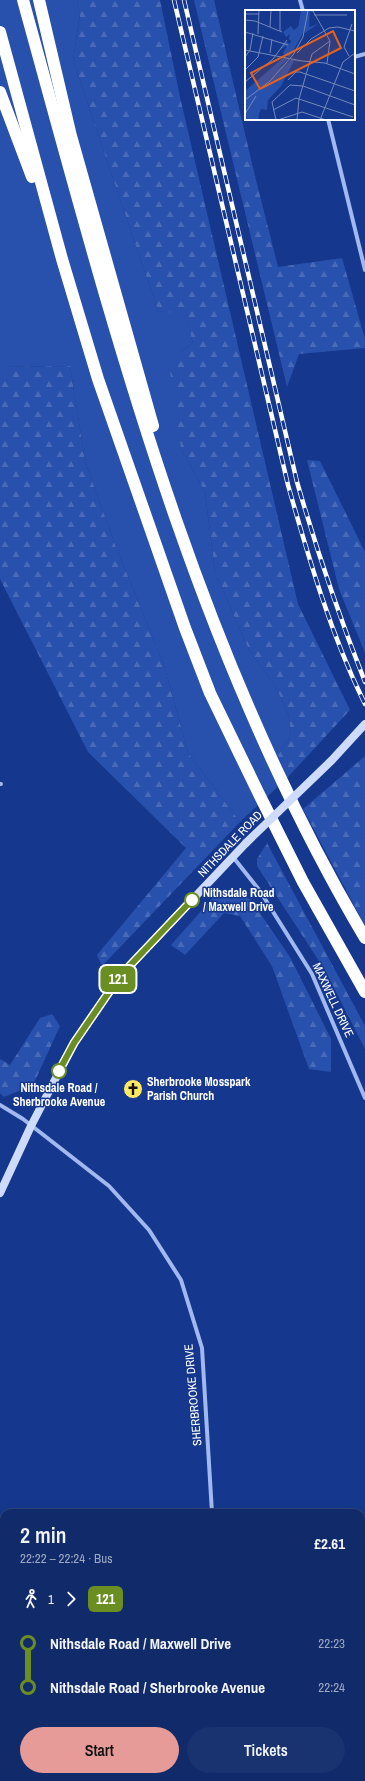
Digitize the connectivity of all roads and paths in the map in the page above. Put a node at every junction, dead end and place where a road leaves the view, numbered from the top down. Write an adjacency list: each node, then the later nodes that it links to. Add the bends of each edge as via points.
1 (23, 0): 12 (highway, via 123,358)
2 (39, 0): 12 (highway, via 71,136)
3 (300, 0): 4 (street)
4 (303, 10)
5 (0, 32): 10 (highway)
6 (365, 54): 7 (street)
7 (355, 57)
8 (0, 92): 10 (highway)
9 (328, 120): 11 (street)
10 (62, 259): 16 (highway, via 98,379 184,628 210,693 303,882)
11 (365, 270)
12 (194, 574): 15 (highway, via 236,682 273,765)
13 (365, 724): 14 (street, NITHSDALE ROAD, bridge)
14 (233, 857): 17 (street, MAXWELL DRIVE, via 260,891 312,974); 19 (street, NITHSDALE ROAD, via 120,976 74,1043)
15 (365, 938)
16 (365, 992)
17 (365, 1098)
18 (0, 1105): 19 (street, SHERBROOKE DRIVE)
19 (31, 1126): 20 (street, NITHSDALE ROAD); 21 (street, SHERBROOKE DRIVE, via 109,1186 149,1230 181,1280 202,1348)
20 (0, 1193)
21 (212, 1509)

